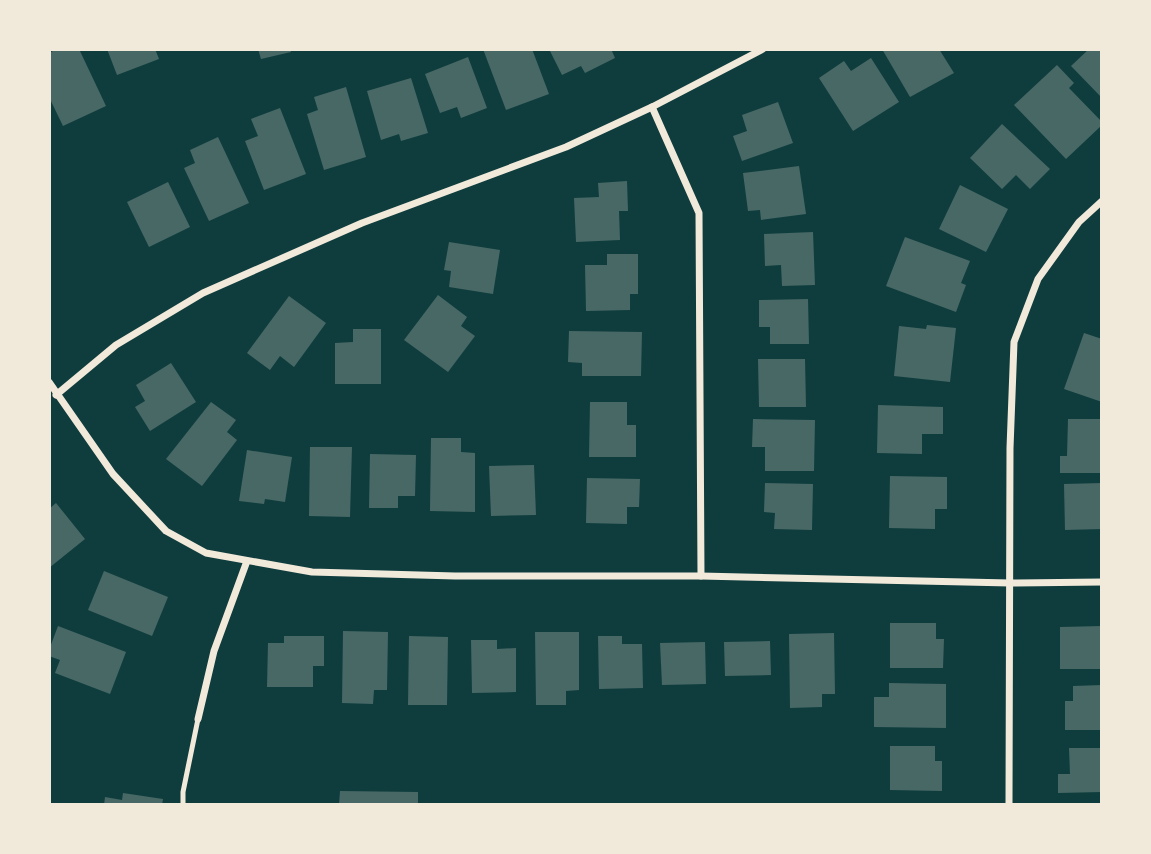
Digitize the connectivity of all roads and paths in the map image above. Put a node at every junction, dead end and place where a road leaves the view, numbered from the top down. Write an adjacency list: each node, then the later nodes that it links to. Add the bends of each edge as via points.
1 (763, 49): 2 (street)
2 (652, 107): 5 (street, via 566,147 362,223 203,293 116,345); 7 (street, via 699,213)
3 (1102, 201): 9 (street, via 1079,222 1038,279 1014,342)
4 (49, 382): 5 (street)
5 (56, 395): 6 (street, via 113,474 166,531 206,553)
6 (247, 561): 7 (street, via 312,572); 10 (street, via 214,651)
7 (701, 576): 9 (street)
8 (1102, 582): 9 (street)
9 (1010, 583): 12 (street)
10 (198, 719): 11 (lane)
11 (183, 805)
12 (1009, 805)

